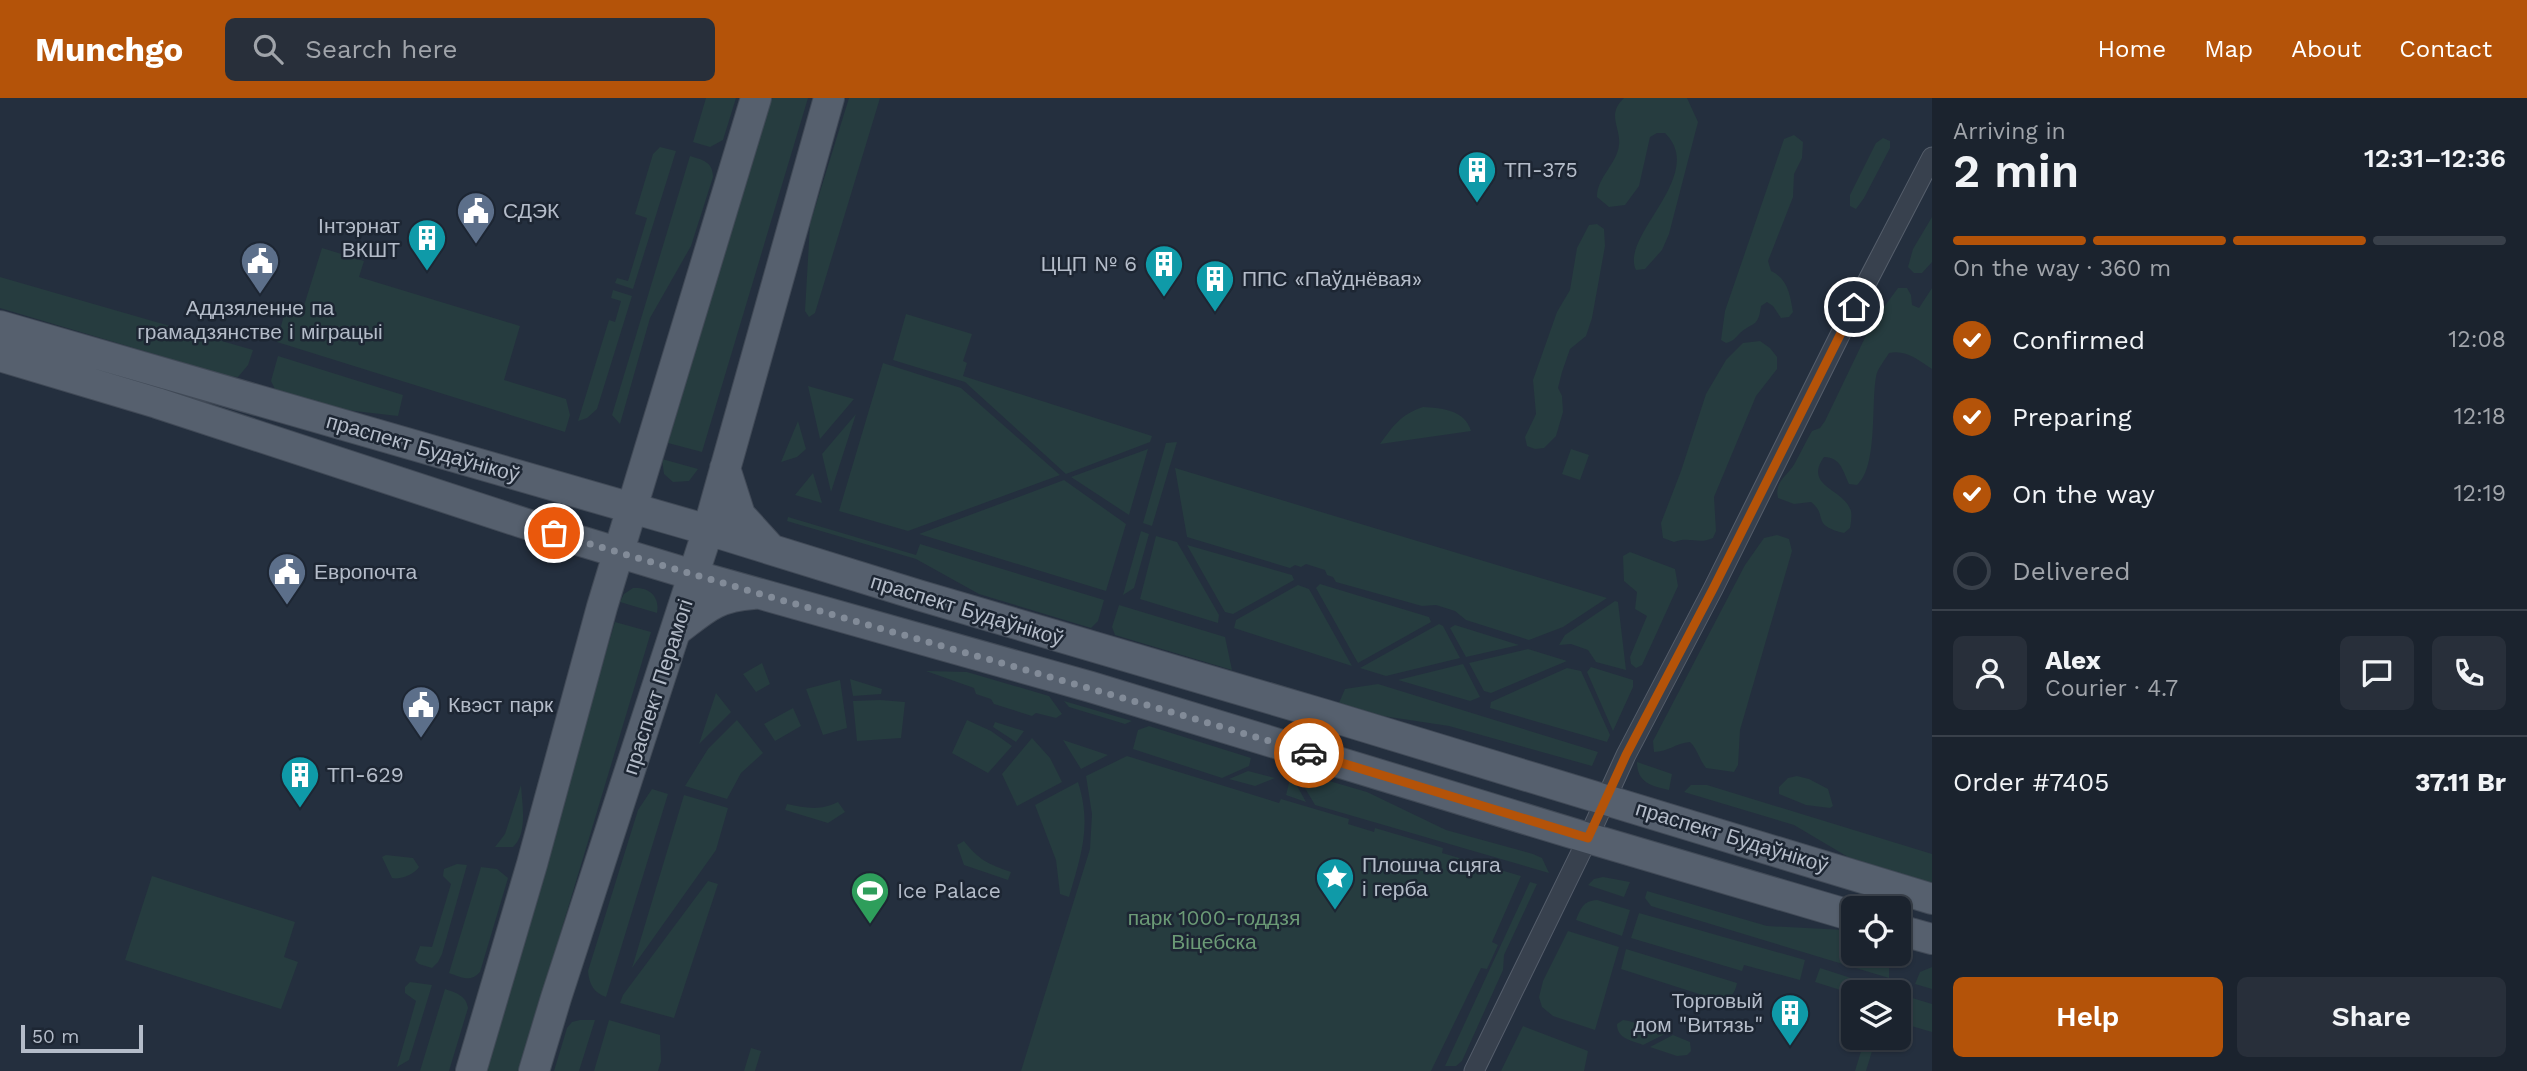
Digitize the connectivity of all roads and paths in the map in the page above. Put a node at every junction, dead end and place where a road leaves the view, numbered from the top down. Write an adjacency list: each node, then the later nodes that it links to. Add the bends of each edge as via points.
1 (755, 98): 9 (main road)
2 (829, 98): 10 (main road, праспект Перамогі)
3 (1932, 157): 21 (street)
4 (0, 326): 6 (main road, праспект Будаўнікоў)
5 (0, 356): 6 (main road, праспект Будаўнікоў)
6 (65, 360): 7 (main road, праспект Будаўнікоў); 8 (main road, праспект Будаўнікоў)
7 (249, 399): 8 (street); 11 (main road, праспект Будаўнікоў)
8 (230, 427): 14 (main road, праспект Будаўнікоў)
9 (650, 446): 11 (main road, via 616,479); 12 (main road)
10 (725, 468): 13 (main road, праспект Перамогі); 15 (main road, via 740,515)
11 (567, 489): 12 (main road, праспект Будаўнікоў)
12 (632, 507): 13 (main road, праспект Будаўнікоў); 16 (main road)
13 (708, 530): 15 (main road, праспект Будаўнікоў); 17 (main road, праспект Перамогі)
14 (554, 533): 16 (main road, праспект Будаўнікоў); 19 (main road, via 578,550 591,567)
15 (773, 550): 21 (main road, праспект Будаўнікоў)
16 (618, 552): 17 (main road, праспект Будаўнікоў); 19 (main road)
17 (694, 575): 18 (main road, праспект Будаўнікоў); 20 (main road, праспект Перамогі)
18 (761, 594): 20 (main road, via 728,596); 22 (main road, праспект Будаўнікоў, via 1091,687)
19 (602, 607): 25 (main road)
20 (677, 630): 26 (main road, праспект Перамогі)
21 (1605, 798): 22 (street); 24 (main road, праспект Будаўнікоў)
22 (1588, 838): 23 (main road, праспект Будаўнікоў); 27 (street)
23 (1841, 912)
24 (1922, 919)
25 (471, 1071)
26 (534, 1071)
27 (1474, 1071)

